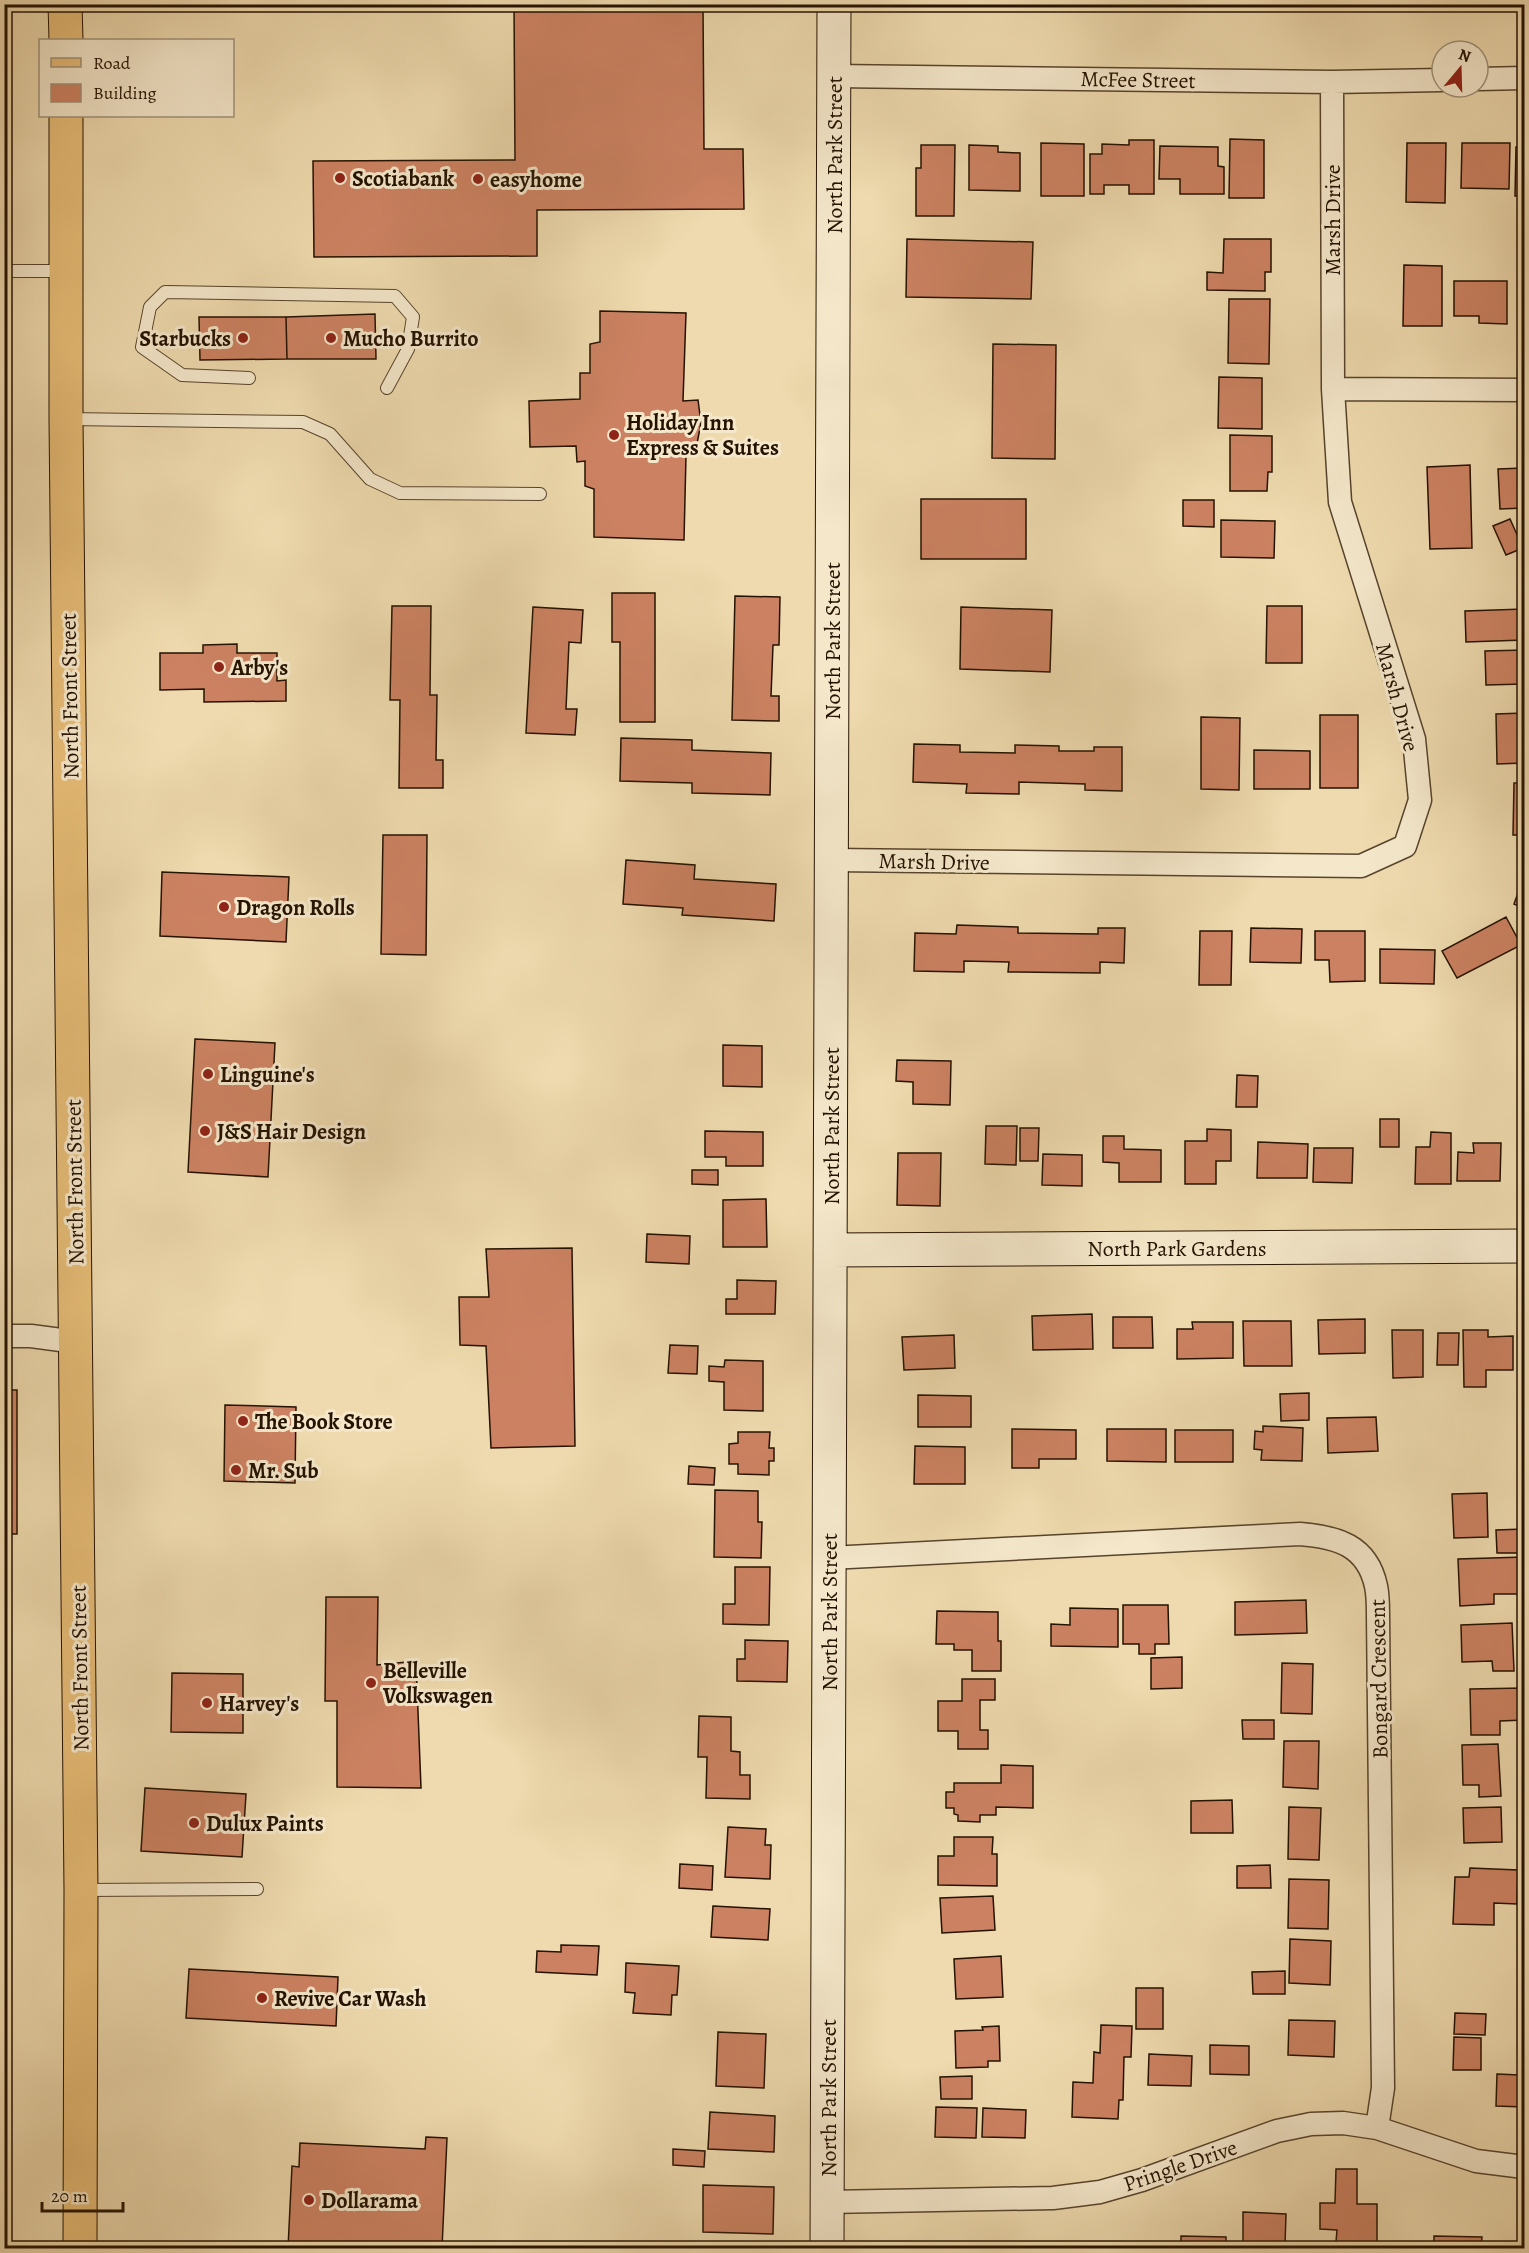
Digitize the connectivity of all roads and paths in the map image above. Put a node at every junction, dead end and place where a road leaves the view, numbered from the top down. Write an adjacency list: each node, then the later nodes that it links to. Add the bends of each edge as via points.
1 (65, 4): 3 (main road)
2 (834, 4): 4 (street, North Park Street)
3 (66, 39)
4 (834, 76): 8 (street, McFee Street); 18 (street, North Park Street)
5 (1524, 78): 6 (street)
6 (1490, 79)
7 (1430, 80): 8 (street, McFee Street)
8 (1332, 82): 14 (street, Marsh Drive)
9 (66, 117): 11 (main road, North Front Street)
10 (4, 271): 11 (lane)
11 (66, 271): 16 (main road, North Front Street)
12 (249, 378): 13 (lane, via 182,375 142,347 150,307 165,292 395,296 412,317 408,349)
13 (387, 388)
14 (1333, 389): 15 (street); 18 (street, Marsh Drive, via 1340,502 1414,739 1420,800 1405,846 1361,866)
15 (1524, 390)
16 (66, 419): 17 (lane, via 303,422 330,434 370,479 399,493); 22 (main road, North Front Street)
17 (540, 494)
18 (832, 860): 20 (street, North Park Street)
19 (1524, 1246): 20 (street, North Park Gardens)
20 (830, 1250): 23 (street, North Park Street)
21 (4, 1336): 22 (street)
22 (76, 1342): 25 (main road, North Front Street)
23 (829, 1558): 26 (street, Bongard Crescent, via 1300,1534 1327,1536 1349,1545 1368,1564 1376,1587 1378,1615 1383,2088); 28 (street, North Park Street)
24 (257, 1889): 25 (lane)
25 (81, 1890): 29 (main road, North Front Street)
26 (1377, 2128): 27 (street, Pringle Drive, via 1476,2161); 28 (street, Pringle Drive, via 1343,2123 1277,2131 1100,2192 1053,2198)
27 (1524, 2167)
28 (827, 2202): 30 (street, North Park Street)
29 (80, 2248)
30 (827, 2248)

